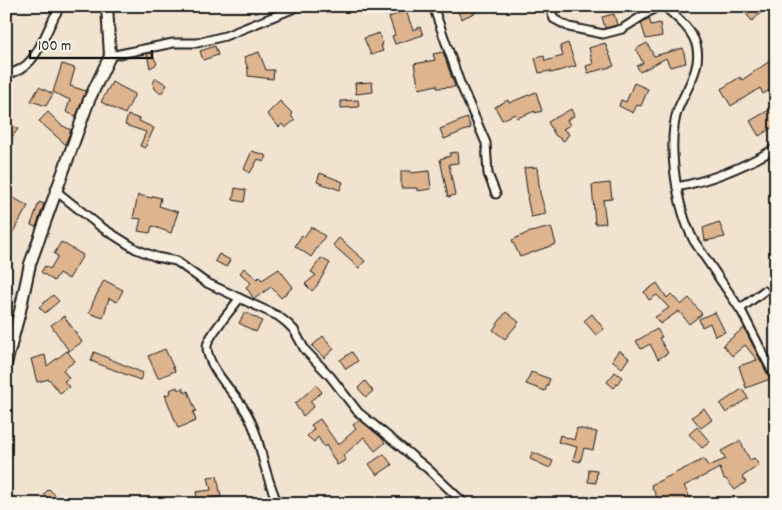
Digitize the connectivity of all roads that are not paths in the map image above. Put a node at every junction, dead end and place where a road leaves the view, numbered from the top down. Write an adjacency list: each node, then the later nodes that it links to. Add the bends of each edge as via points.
1 (61, 6): 9 (street, via 31,59)
2 (107, 6): 8 (street)
3 (300, 6): 8 (street, via 247,28 197,43 173,43)
4 (433, 6): 13 (street, via 460,84 486,143 488,174)
5 (549, 6): 6 (street, via 554,19 603,34 622,29)
6 (658, 6)
7 (664, 6): 11 (street, via 691,34 697,57 696,70 678,111 673,136)
8 (110, 56): 12 (street, via 89,100)
9 (6, 74)
10 (776, 148): 11 (street, via 743,166)
11 (677, 187): 16 (street, via 686,226)
12 (56, 191): 15 (street, via 102,227 136,248 176,261 205,282); 17 (street, via 30,264)
13 (496, 194)
14 (764, 291): 16 (street)
15 (239, 299): 20 (street, via 209,338 207,347 214,366 245,409 257,434); 21 (street, via 287,322 305,350 358,412)
16 (740, 309): 18 (street)
17 (6, 364)
18 (776, 379)
19 (776, 500): 22 (street)
20 (278, 504)
21 (465, 504)
22 (774, 504)

